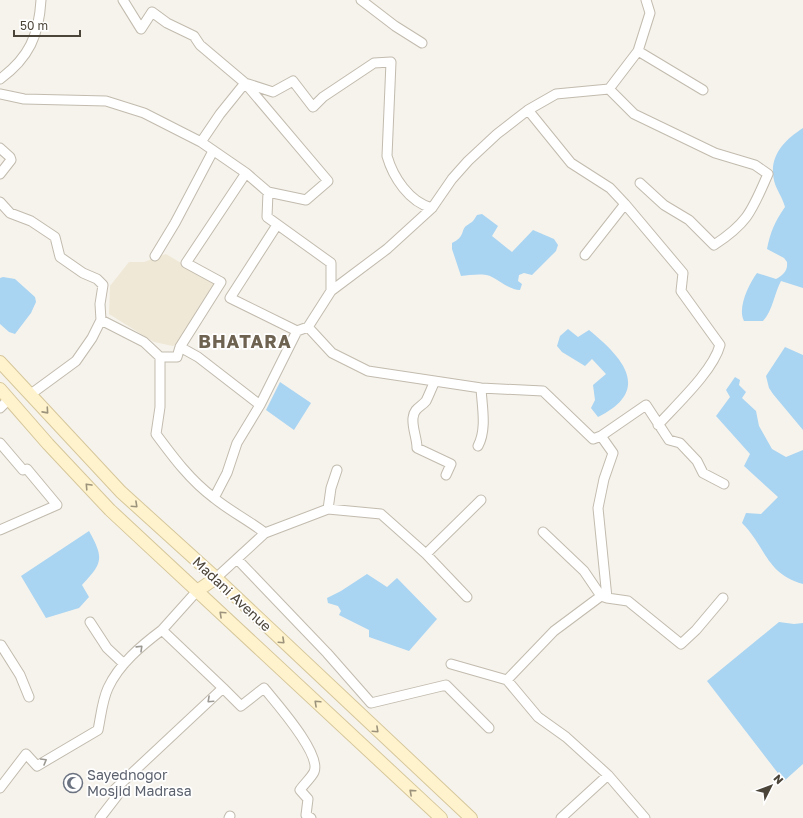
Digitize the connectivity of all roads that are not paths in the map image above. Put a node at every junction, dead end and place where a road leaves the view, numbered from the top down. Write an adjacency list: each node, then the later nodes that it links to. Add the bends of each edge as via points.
1 (41, 0): 7 (street, via 39,24 31,45 15,68)
2 (123, 0): 8 (street, via 141,30 152,12 167,23 194,36)
3 (361, 0): 5 (street, via 394,26)
4 (646, 0): 6 (street, via 650,13)
5 (422, 43)
6 (638, 51): 9 (street); 10 (street)
7 (0, 79)
8 (244, 83): 13 (street); 19 (street, via 328,181 306,200); 22 (street, via 273,92 294,81 313,107 323,97 374,63 391,62 387,143 389,161 401,185 424,206)
9 (609, 89): 12 (street, via 556,94); 18 (street, via 634,114 715,153 755,165 768,174 752,212 734,232 714,245 689,220 664,205)
10 (703, 90)
11 (0, 94): 13 (street, via 24,99 106,101 144,113)
12 (528, 110): 21 (street, via 571,163 610,188); 22 (street, via 468,161)
13 (201, 142): 15 (street)
14 (0, 148): 17 (street, via 11,160)
15 (213, 151): 16 (street); 25 (street)
16 (246, 173): 19 (street); 30 (street, via 186,263 221,282)
17 (0, 174)
18 (640, 184)
19 (268, 192): 23 (street, via 267,217)
20 (0, 202): 27 (street, via 10,213 31,221 55,238 60,257 103,285)
21 (625, 204): 24 (street); 40 (street, via 683,273 681,291 720,345 717,356 708,369)
22 (432, 208): 26 (street, via 387,249)
23 (278, 224): 26 (street, via 331,263); 29 (street, via 230,298)
24 (585, 255)
25 (155, 256)
26 (331, 291): 28 (street)
27 (101, 320): 31 (street, via 144,342); 36 (street, via 76,361)
28 (308, 327): 29 (street); 33 (street, via 332,353 368,371)
29 (297, 331): 38 (street)
30 (180, 347): 31 (street, via 177,357); 38 (street, via 198,357)
31 (160, 357): 47 (street, via 161,399 156,434 176,462)
32 (0, 362): 36 (main road, Madani Avenue)
33 (434, 381): 34 (street); 45 (street, via 425,401 416,409 413,416 414,431 417,448 451,464)
34 (481, 388): 41 (street, via 543,391 592,439); 43 (street, via 483,425 482,439)
35 (0, 389): 37 (main road, Madani Avenue)
36 (31, 394): 55 (main road, Madani Avenue, one-way to 55, via 121,492)
37 (9, 399): 39 (street); 56 (main road, Madani Avenue, one-way to 37, via 110,510)
38 (260, 405): 47 (street, via 237,443 227,473)
39 (0, 408)
40 (658, 425): 41 (street, via 646,406); 46 (street, via 669,440 680,443 697,461 703,473)
41 (601, 436): 58 (street, via 613,453 598,508)
42 (0, 442): 50 (street, via 57,505)
43 (478, 446)
44 (337, 470): 49 (street)
45 (446, 475)
46 (724, 484)
47 (214, 498): 52 (street)
48 (481, 500): 53 (street)
49 (328, 509): 52 (street); 53 (street, via 381,514)
50 (0, 530)
51 (543, 532): 58 (street, via 584,571)
52 (265, 533): 54 (street)
53 (426, 554): 57 (street)
54 (237, 559): 55 (street); 68 (street, via 371,703 446,684)
55 (216, 578): 56 (main road); 74 (main road, Madani Avenue, one-way to 74)
56 (197, 591): 61 (street); 73 (main road, Madani Avenue, one-way to 56)
57 (467, 597)
58 (604, 597): 59 (street, via 628,601 681,644); 65 (street, via 554,631)
59 (723, 598)
60 (90, 622): 63 (street, via 107,648)
61 (162, 630): 63 (street, one-way to 61, via 143,644); 66 (street)
62 (0, 646): 67 (street, via 2,644 20,675)
63 (124, 664): 70 (street, one-way to 63, via 26,754 36,766 98,730 108,687)
64 (451, 664): 65 (street)
65 (507, 680): 69 (street, via 538,717 566,737)
66 (223, 688): 71 (street, one-way to 71, via 114,790 117,796); 72 (street, via 241,706 264,688 300,731 314,761 314,772 300,790 308,799 306,815)
67 (29, 697)
68 (489, 728)
69 (608, 775): 75 (street); 76 (street)
70 (0, 788)
71 (100, 818)
72 (311, 818)
73 (441, 818)
74 (471, 818)
75 (561, 818)
76 (645, 818)

